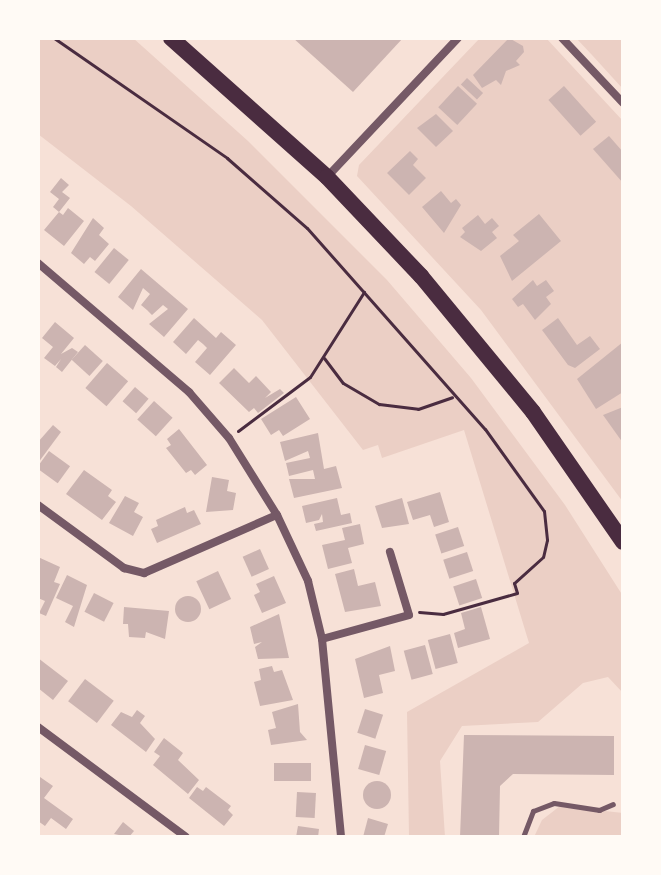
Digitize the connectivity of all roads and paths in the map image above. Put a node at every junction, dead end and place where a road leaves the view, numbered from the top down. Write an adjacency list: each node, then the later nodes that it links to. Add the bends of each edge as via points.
1 (54, 38): 8 (path, via 227,158 307,228)
2 (458, 38): 6 (street)
3 (562, 38): 5 (street)
4 (180, 41): 6 (main road)
5 (623, 103)
6 (327, 177): 14 (main road, via 475,340 549,433)
7 (38, 263): 11 (street, via 189,392)
8 (364, 292): 9 (path); 10 (path)
9 (324, 358): 10 (path, via 343,383 379,404 418,409); 11 (path, via 310,377)
10 (452, 397): 16 (path, via 515,468 544,511 547,540 535,569 514,583 517,593 443,614)
11 (229, 438): 13 (street)
12 (38, 505): 13 (street, via 124,568 144,573)
13 (277, 515): 18 (street, via 308,581)
14 (623, 542)
15 (390, 552): 16 (street)
16 (409, 615): 17 (street); 18 (street)
17 (412, 625)
18 (322, 639): 22 (street)
19 (38, 727): 21 (street)
20 (613, 804): 23 (lane, via 599,810 554,803 543,807 533,811)
21 (186, 837)
22 (341, 837)
23 (523, 837)

